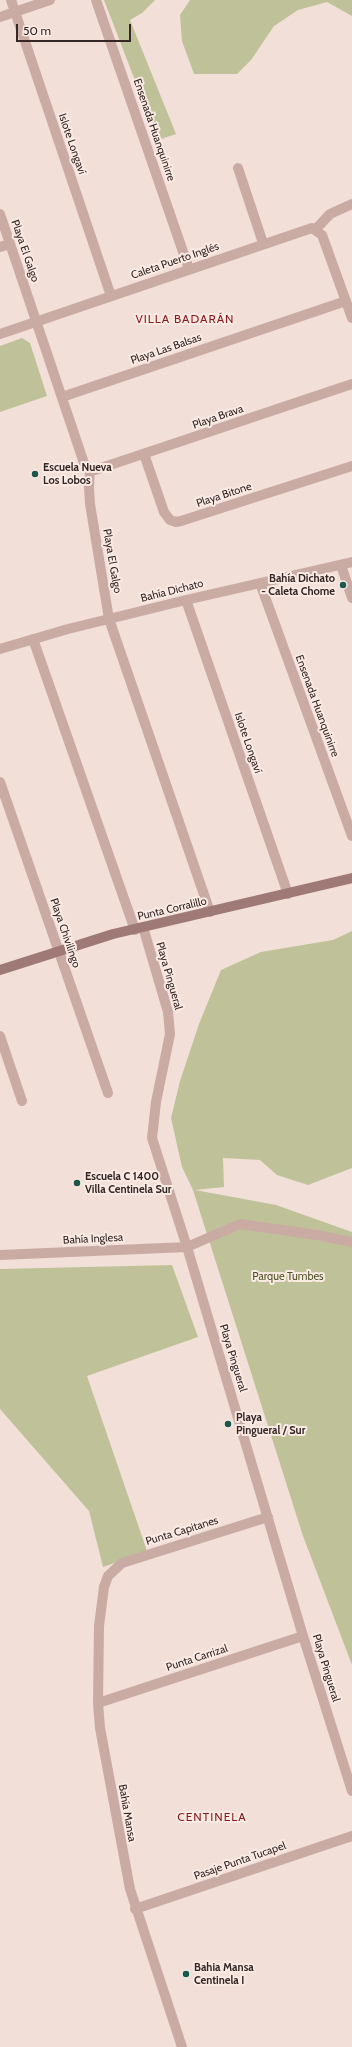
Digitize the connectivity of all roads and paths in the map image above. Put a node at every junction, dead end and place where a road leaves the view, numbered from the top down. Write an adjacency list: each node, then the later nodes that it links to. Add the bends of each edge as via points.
1 (11, 0): 4 (street, Islote Longaví)
2 (50, 0): 4 (street)
3 (96, 0): 12 (street, Ensenada Huanquinirre)
4 (15, 12): 5 (street); 13 (street, Islote Longaví)
5 (0, 17)
6 (238, 168): 10 (street)
7 (352, 204): 9 (street, via 330,214)
8 (0, 214): 11 (street, Playa El Galgo)
9 (316, 229): 10 (street, Caleta Puerto Inglés, via 304,229); 14 (street, via 324,239)
10 (263, 244): 12 (street, Caleta Puerto Inglés)
11 (5, 246): 16 (street, Playa El Galgo)
12 (189, 269): 13 (street, Caleta Puerto Inglés)
13 (111, 296): 16 (street, Caleta Puerto Inglés)
14 (346, 301): 15 (street); 19 (street, Playa Las Balsas)
15 (352, 318)
16 (37, 322): 17 (street, Caleta Puerto Inglés); 19 (street, Playa El Galgo)
17 (0, 334)
18 (352, 384): 20 (street, Playa Brava)
19 (62, 397): 22 (street, Playa El Galgo, via 84,463)
20 (144, 454): 21 (street, Playa Bitone, via 164,512 170,520 176,522); 22 (street, Playa Brava, via 99,469)
21 (352, 466)
22 (90, 469): 28 (street, Playa El Galgo, via 90,504)
23 (352, 562): 24 (street, Bahía Dichato)
24 (341, 565): 25 (street, Bahía Dichato); 26 (street)
25 (260, 583): 27 (street, Bahía Dichato); 32 (street, Ensenada Huanquinirre)
26 (352, 598)
27 (186, 600): 28 (street, Bahía Dichato); 34 (street, Islote Longaví)
28 (109, 619): 29 (street, Bahía Dichato); 35 (street, Playa El Galgo)
29 (33, 639): 30 (street, Bahía Dichato); 36 (street, Playa Pingueral)
30 (0, 649)
31 (0, 782): 37 (street, Playa Chivilingo)
32 (352, 836)
33 (352, 878): 34 (street, Punta Corralillo)
34 (288, 894): 35 (street, Punta Corralillo)
35 (210, 912): 36 (street, Punta Corralillo)
36 (139, 928): 37 (street, Punta Corralillo); 43 (street, Playa Pingueral, via 168,1012 170,1034 156,1102 152,1138)
37 (58, 951): 38 (street, Punta Corralillo); 40 (street, Playa Chivilingo)
38 (0, 970)
39 (0, 1036): 41 (street)
40 (108, 1093)
41 (22, 1101)
42 (352, 1242): 43 (street, via 240,1224)
43 (187, 1247): 44 (street, Bahía Inglesa); 45 (street, Playa Pingueral)
44 (0, 1255)
45 (268, 1517): 46 (street, Punta Capitanes, via 122,1564); 47 (street, Playa Pingueral)
46 (108, 1576): 48 (street, Bahía Mansa, via 99,1626)
47 (303, 1636): 48 (street, Punta Carrizal); 49 (street, Playa Pingueral)
48 (98, 1703): 51 (street, Bahía Mansa, via 120,1841)
49 (352, 1791)
50 (352, 1836): 51 (street, Pasaje Punta Tucapel)
51 (136, 1909): 52 (street, Bahía Mansa)
52 (182, 2047)

